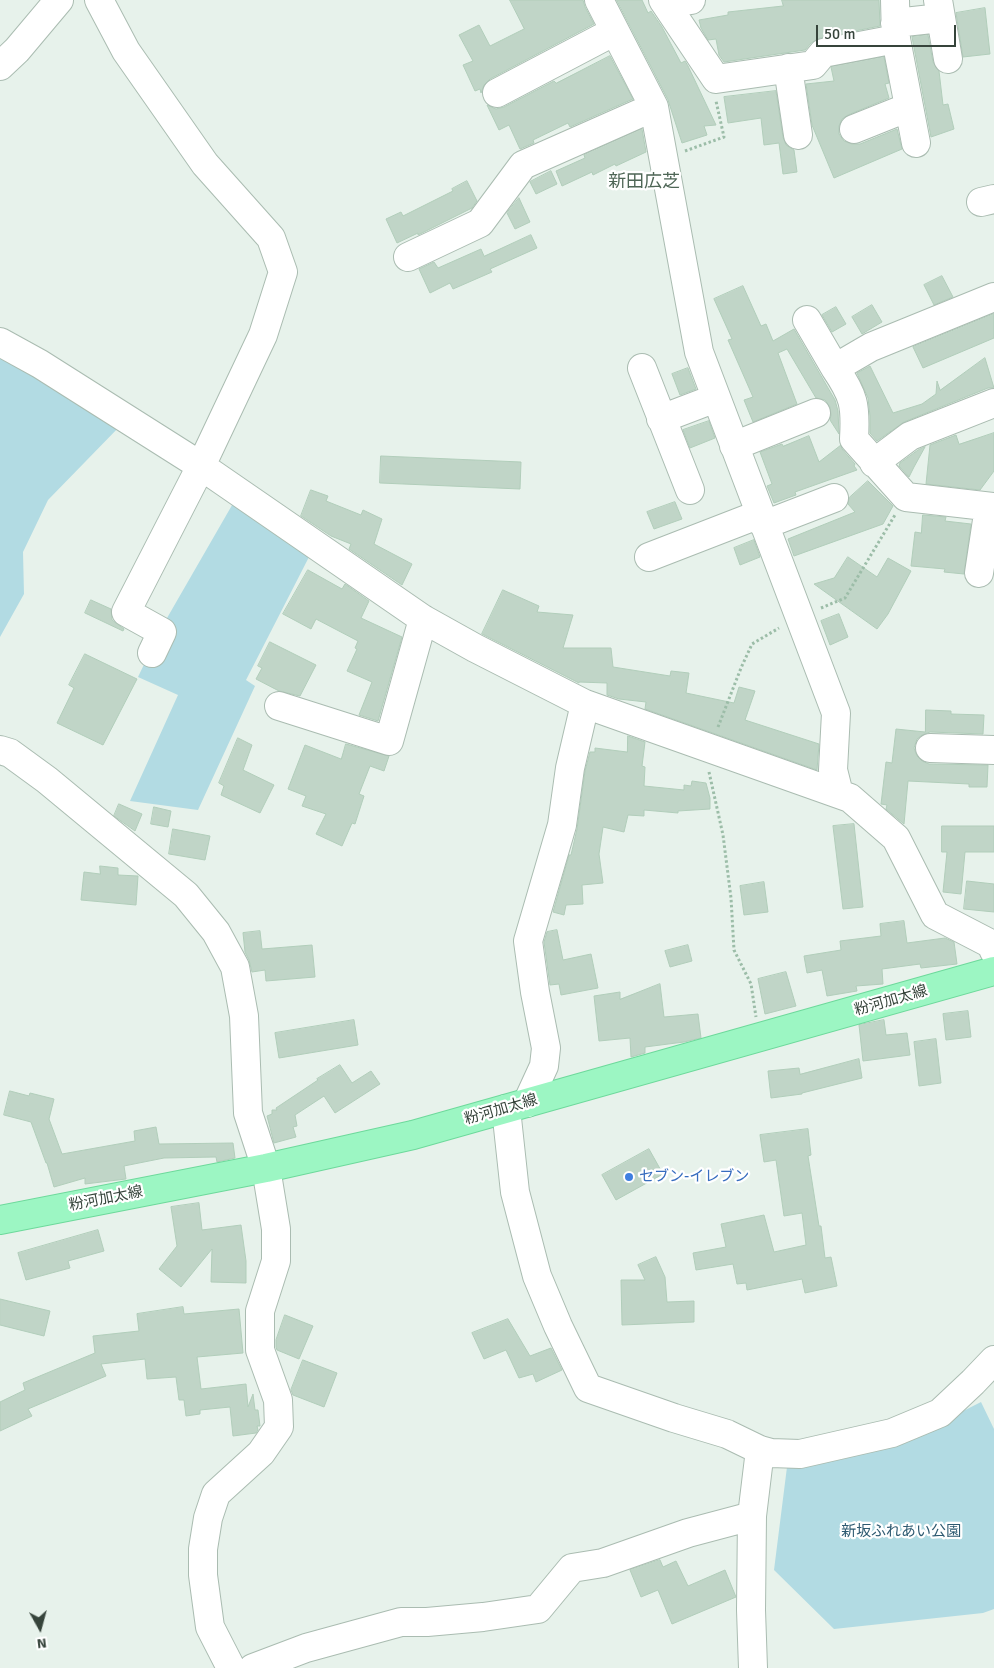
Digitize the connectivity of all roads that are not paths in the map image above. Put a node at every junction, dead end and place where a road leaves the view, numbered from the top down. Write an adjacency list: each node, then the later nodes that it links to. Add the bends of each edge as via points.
1 (59, 0): 9 (street)
2 (99, 0): 29 (street, via 126,51 205,164 271,238 283,272 263,335)
3 (599, 0): 7 (street)
4 (673, 1): 10 (street, via 716,79)
5 (940, 9): 6 (street); 8 (street)
6 (895, 21): 10 (street, via 822,53 813,65); 13 (street)
7 (615, 31): 11 (street); 12 (street)
8 (948, 58)
9 (0, 66)
10 (788, 68): 15 (street)
11 (497, 93)
12 (654, 107): 17 (street, via 524,165 480,223); 23 (street, via 698,352)
13 (908, 107): 14 (street); 16 (street)
14 (854, 129)
15 (798, 135)
16 (916, 143)
17 (408, 257)
18 (994, 298): 22 (street, via 870,347)
19 (807, 320): 22 (street)
20 (0, 342): 29 (street)
21 (642, 368): 26 (street)
22 (835, 368): 28 (street, via 850,390 856,414 854,439)
23 (716, 398): 26 (street); 27 (street)
24 (994, 403): 28 (street, via 910,436)
25 (816, 413): 27 (street)
26 (661, 419): 30 (street)
27 (734, 446): 33 (street)
28 (874, 462): 32 (street, via 906,497)
29 (201, 466): 36 (street); 37 (street, via 126,612 162,632)
30 (690, 490)
31 (834, 498): 33 (street)
32 (992, 507): 35 (street)
33 (762, 519): 34 (street); 43 (street, via 836,713 833,770)
34 (649, 557)
35 (979, 573)
36 (423, 619): 38 (street); 39 (street, via 389,741)
37 (152, 653)
38 (586, 704): 43 (street); 46 (street, via 570,768 562,825 528,941 546,1048 544,1066)
39 (279, 706)
40 (930, 748): 42 (street)
41 (0, 750): 47 (street, via 10,753 47,780 186,895 216,932 235,967 244,1016 248,1113)
42 (994, 750)
43 (839, 794): 44 (street, via 850,798 896,838 935,915 991,944)
44 (994, 952)
45 (994, 971): 46 (main road, 粉河加太線)
46 (516, 1106): 47 (main road, 粉河加太線, via 413,1135); 50 (street, via 514,1192 537,1276 588,1388 727,1434)
47 (266, 1168): 48 (main road, 粉河加太線); 52 (street, via 276,1229 276,1260 260,1311 260,1350 278,1400 279,1427 261,1453 216,1494 203,1549 210,1627)
48 (0, 1220)
49 (994, 1360): 50 (street, via 940,1413 892,1433 800,1454)
50 (760, 1450): 51 (street)
51 (752, 1516): 53 (street, via 688,1533 603,1562 572,1568 538,1608 483,1617 401,1622 306,1648); 54 (street)
52 (231, 1668)
53 (253, 1668)
54 (753, 1668)

